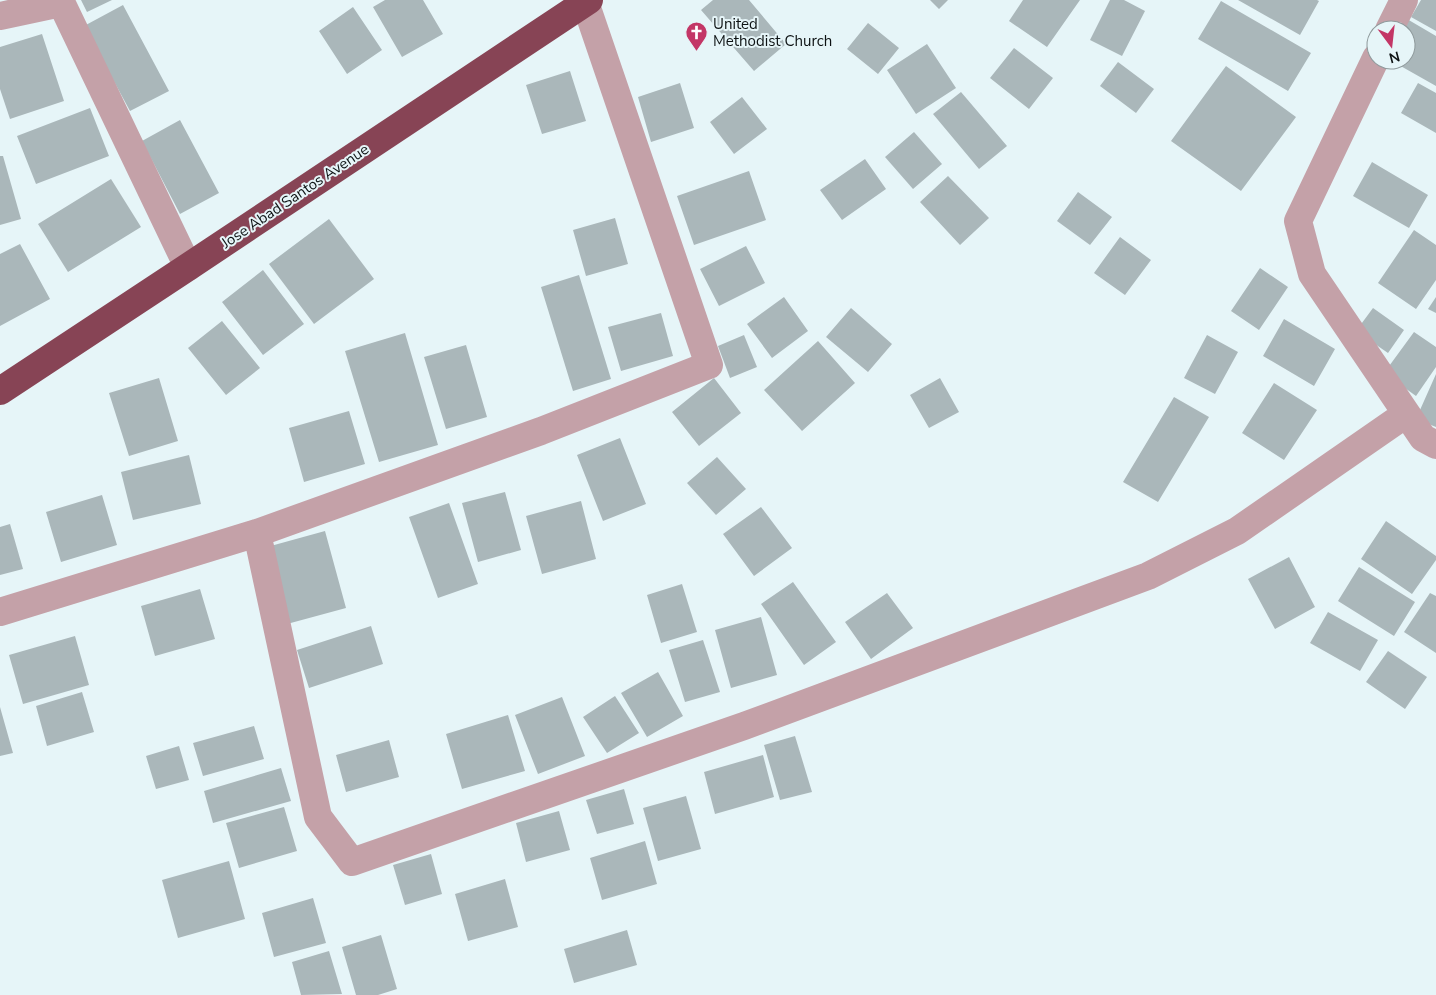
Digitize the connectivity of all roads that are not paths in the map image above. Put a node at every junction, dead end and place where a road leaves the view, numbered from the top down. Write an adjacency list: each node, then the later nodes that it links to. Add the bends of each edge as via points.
1 (1404, 0): 5 (street)
2 (61, 1): 4 (street); 7 (street)
3 (587, 1): 7 (highway, Jose Abad Santos Avenue); 11 (street, via 709,365 541,431)
4 (0, 16)
5 (1394, 20)
6 (1370, 70): 9 (street, via 1298,221 1312,274)
7 (188, 267): 8 (highway, Jose Abad Santos Avenue)
8 (0, 390)
9 (1406, 414): 10 (street, via 1422,438); 11 (street, via 1237,531 1148,576 744,726 352,862 318,817)
10 (1436, 445)
11 (257, 533): 12 (street)
12 (0, 612)

